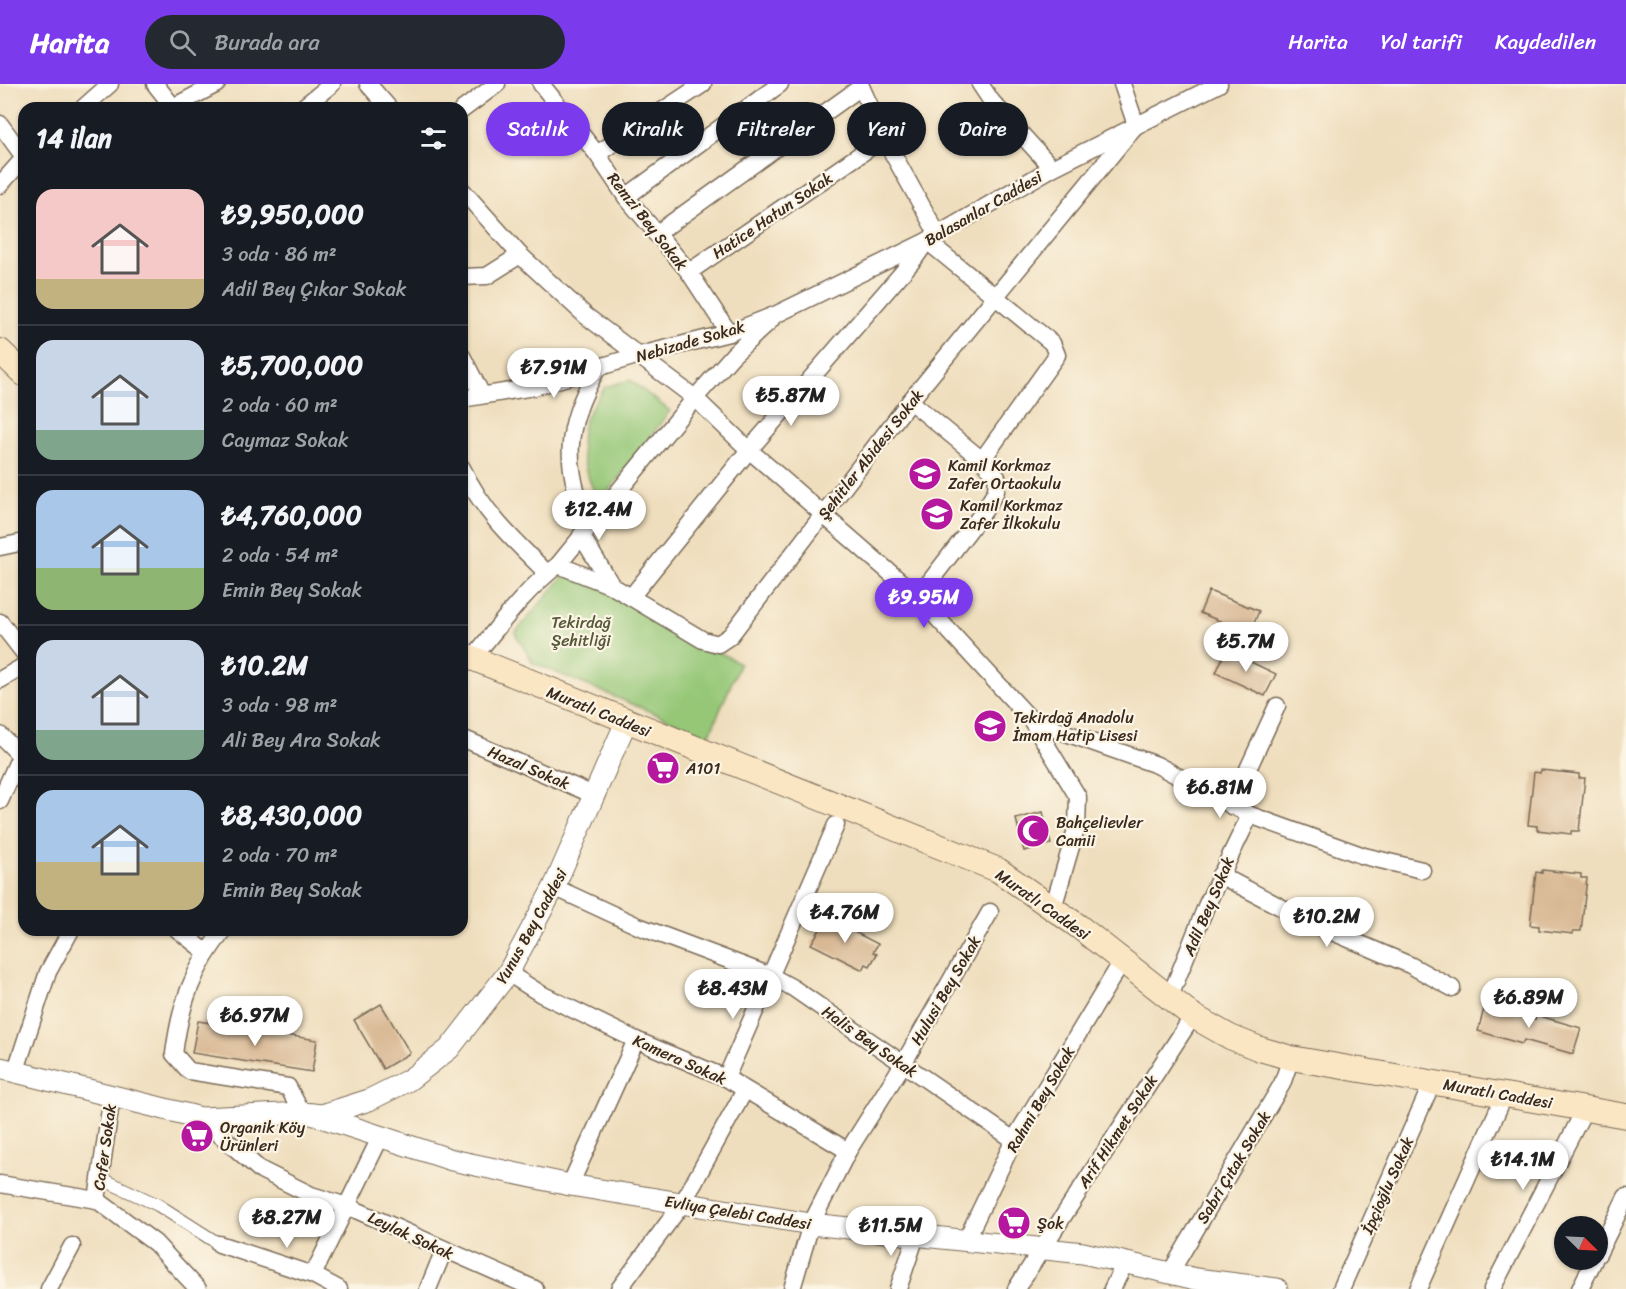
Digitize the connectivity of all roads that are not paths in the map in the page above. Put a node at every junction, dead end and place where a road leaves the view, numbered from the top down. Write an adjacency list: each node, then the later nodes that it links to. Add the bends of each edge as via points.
1 (155, 84): 15 (street)
2 (218, 84): 16 (street)
3 (332, 84): 17 (street)
4 (368, 84): 18 (street)
5 (497, 84): 20 (street)
6 (541, 84): 24 (street, Remzi Bey Sokak)
7 (703, 84): 24 (street)
8 (780, 84): 31 (street)
9 (980, 84): 28 (street)
10 (1122, 84): 22 (street)
11 (1219, 84): 22 (street, Balasanlar Caddesi)
12 (109, 85): 14 (street)
13 (860, 85): 19 (street); 32 (street)
14 (90, 102)
15 (169, 102)
16 (183, 102)
17 (310, 102)
18 (384, 102)
19 (868, 102)
20 (468, 106)
21 (0, 124): 23 (street)
22 (1136, 126): 28 (street, Balasanlar Caddesi); 37 (street, Şehitler Abidesi Sokak)
23 (18, 150)
24 (597, 154): 31 (street, Remzi Bey Sokak)
25 (858, 156): 35 (street, Hatice Hatun Sokak)
26 (893, 156): 33 (street)
27 (18, 165): 29 (street)
28 (1052, 168): 33 (street, Balasanlar Caddesi)
29 (0, 185)
30 (468, 197): 34 (street)
31 (626, 197): 32 (street, Remzi Bey Sokak)
32 (656, 234): 35 (street, Remzi Bey Sokak)
33 (932, 238): 37 (street); 38 (street, Balasanlar Caddesi); 49 (street)
34 (520, 255): 36 (street, via 487,276); 41 (street)
35 (689, 272): 39 (street, Remzi Bey Sokak)
36 (468, 277)
37 (994, 297): 48 (street, Şehitler Abidesi Sokak); 50 (street, via 1052,343 1057,356)
38 (777, 314): 39 (street, Nebizade Sokak); 47 (street)
39 (729, 333): 41 (street, Nebizade Sokak)
40 (1, 353): 43 (main road)
41 (636, 356): 44 (street, Nebizade Sokak); 47 (street)
42 (468, 368): 45 (street)
43 (18, 369)
44 (597, 369): 45 (street, Nebizade Sokak, via 534,387); 53 (street, via 583,394 569,454)
45 (482, 395): 46 (street, Nebizade Sokak)
46 (468, 398)
47 (695, 398): 49 (street); 53 (street)
48 (910, 401): 50 (street); 52 (street, Şehitler Abidesi Sokak)
49 (749, 450): 52 (street); 58 (street)
50 (982, 460): 59 (street, via 997,477 996,491)
51 (468, 481): 56 (street, via 496,522)
52 (824, 513): 58 (street, Şehitler Abidesi Sokak, via 730,636 718,644 703,640); 59 (street)
53 (585, 531): 56 (street); 57 (street)
54 (18, 543): 55 (street)
55 (0, 547)
56 (552, 569): 57 (street, Şehitler Abidesi Sokak); 62 (street)
57 (612, 586): 58 (street, Şehitler Abidesi Sokak)
58 (631, 597)
59 (918, 597): 67 (street)
60 (0, 622): 61 (street)
61 (18, 645)
62 (468, 656)
63 (468, 657): 68 (main road, Muratlı Caddesi)
64 (18, 670): 65 (street)
65 (0, 680)
66 (1277, 706): 75 (street)
67 (1032, 721): 75 (street, via 1157,765); 81 (street, via 1078,796 1077,826)
68 (626, 722): 73 (street, Yunus Bey Caddesi); 81 (main road, Muratlı Caddesi, via 998,870)
69 (0, 735): 71 (street)
70 (468, 741): 73 (street, Hazal Sokak)
71 (18, 754)
72 (18, 766): 74 (street)
73 (596, 796): 80 (street, Yunus Bey Caddesi)
74 (0, 801)
75 (1231, 806): 76 (street)
76 (1250, 814): 78 (street, via 1364,856); 79 (street, Adil Bey Sokak)
77 (836, 825): 89 (street)
78 (1422, 870)
79 (1220, 875): 90 (street, via 1309,922 1410,965); 91 (street, Adil Bey Sokak)
80 (554, 888): 88 (street, Yunus Bey Caddesi); 89 (street, Halis Bey Sokak, via 638,926)
81 (1053, 908): 87 (main road, Muratlı Caddesi)
82 (990, 912): 95 (street, Hulusi Bey Sokak)
83 (68, 936): 96 (street, via 48,972)
84 (186, 936): 86 (street)
85 (219, 936): 86 (street)
86 (206, 952): 103 (street, via 189,983 174,1054 189,1071 288,1087)
87 (1121, 963): 91 (main road, Muratlı Caddesi); 107 (street, Rahmi Bey Sokak)
88 (508, 973): 93 (street, Kamera Sokak, via 541,994); 103 (street, Yunus Bey Caddesi, via 449,1049 409,1080 369,1100 321,1115)
89 (771, 976): 95 (street, Halis Bey Sokak); 97 (street)
90 (1452, 988)
91 (1169, 999): 92 (main road, Muratlı Caddesi)
92 (1193, 1016): 94 (main road, Muratlı Caddesi, via 1230,1037); 122 (street, Arif Hikmet Sokak)
93 (636, 1040): 97 (street, Kamera Sokak); 111 (street)
94 (1291, 1058): 98 (main road, Muratlı Caddesi); 126 (street, Sabri Çıtak Sokak, via 1282,1084)
95 (903, 1064): 107 (street, Halis Bey Sokak); 108 (street, Hulusi Bey Sokak)
96 (8, 1071): 101 (street, Yunus Bey Caddesi)
97 (726, 1078): 99 (street, Kamera Sokak)
98 (1433, 1081): 100 (main road, Muratlı Caddesi); 141 (street, İpçioğlu Sokak)
99 (744, 1090): 108 (street, Kamera Sokak); 114 (street)
100 (1505, 1094): 102 (main road, Muratlı Caddesi); 142 (street)
101 (112, 1095): 105 (street, Yunus Bey Caddesi); 109 (street, Cafer Sokak)
102 (1585, 1109): 104 (main road, Muratlı Caddesi); 143 (street)
103 (307, 1113): 105 (street, Yunus Bey Caddesi); 106 (street, Evliya Çelebi Caddesi)
104 (1626, 1116)
105 (201, 1118): 115 (street, Leylak Sokak, via 259,1168 310,1195)
106 (380, 1138): 111 (street, Evliya Çelebi Caddesi, via 452,1160); 115 (street)
107 (1014, 1140): 119 (street, Rahmi Bey Sokak)
108 (848, 1151): 116 (street, Hulusi Bey Sokak)
109 (100, 1178): 113 (street, Cafer Sokak); 120 (street, via 158,1205)
110 (0, 1184): 113 (street)
111 (570, 1185): 114 (street, Evliya Çelebi Caddesi)
112 (1626, 1197): 117 (street)
113 (97, 1200): 131 (street, via 155,1243)
114 (682, 1204): 116 (street, Evliya Çelebi Caddesi); 135 (street)
115 (347, 1206): 123 (street, Leylak Sokak); 127 (street)
116 (811, 1224): 118 (street, Evliya Çelebi Caddesi); 136 (street, Hulusi Bey Sokak)
117 (1608, 1234)
118 (916, 1236): 119 (street, Evliya Çelebi Caddesi); 137 (street)
119 (966, 1240): 122 (street, Evliya Çelebi Caddesi)
120 (219, 1244): 127 (street)
121 (72, 1246): 130 (street)
122 (1041, 1248): 124 (street, Evliya Çelebi Caddesi); 138 (street, Arif Hikmet Sokak)
123 (444, 1250): 128 (street, Leylak Sokak); 133 (street)
124 (1126, 1262): 126 (street, Evliya Çelebi Caddesi); 139 (street)
125 (1589, 1270): 144 (street)
126 (1170, 1273): 129 (street, Evliya Çelebi Caddesi)
127 (313, 1275): 132 (street)
128 (493, 1281): 134 (street, Leylak Sokak)
129 (1194, 1284): 140 (street, Evliya Çelebi Caddesi)
130 (49, 1289)
131 (198, 1289)
132 (339, 1289)
133 (428, 1289)
134 (535, 1289)
135 (619, 1289)
136 (792, 1289)
137 (898, 1289)
138 (1016, 1289)
139 (1112, 1289)
140 (1277, 1289)
141 (1341, 1289)
142 (1418, 1289)
143 (1492, 1289)
144 (1580, 1289)

